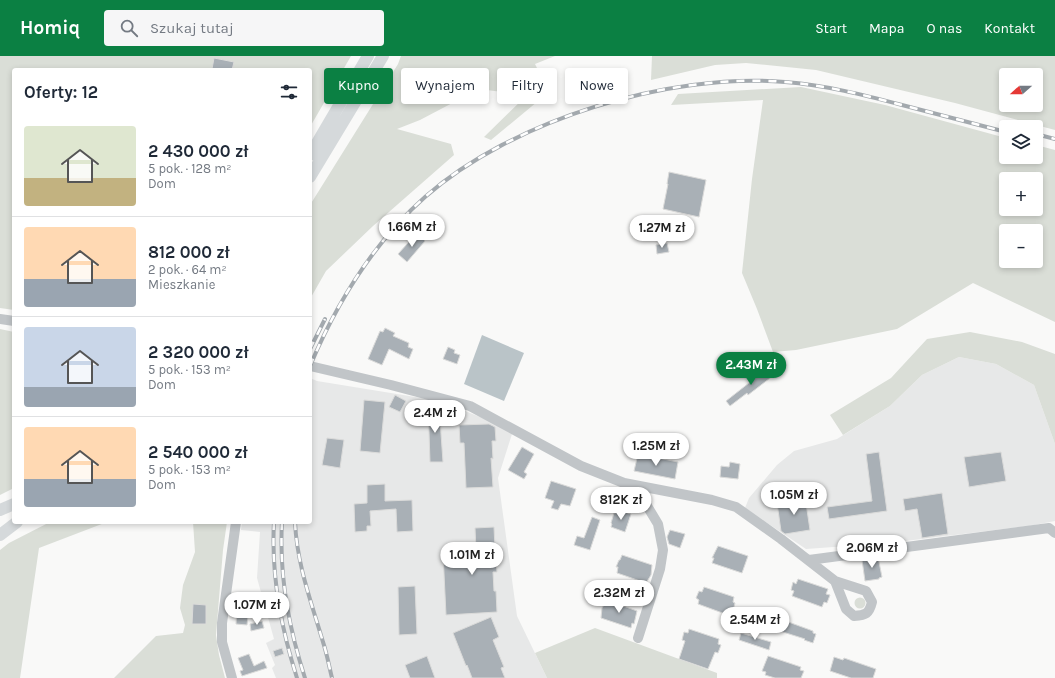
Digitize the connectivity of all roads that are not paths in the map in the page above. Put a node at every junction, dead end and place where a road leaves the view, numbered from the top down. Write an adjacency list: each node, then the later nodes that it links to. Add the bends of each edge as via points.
1 (368, 56): 3 (main road)
2 (383, 56): 4 (main road)
3 (312, 152)
4 (312, 174)
5 (0, 319): 6 (street)
6 (12, 321)
7 (312, 366): 8 (street, via 470,406 581,466)
8 (635, 486): 17 (street, via 712,500 736,508); 19 (street, via 658,524 663,550 660,569)
9 (12, 505): 10 (main road)
10 (0, 510)
11 (12, 523): 14 (main road)
12 (14, 524): 16 (main road)
13 (236, 524): 20 (street, via 222,623 222,642)
14 (0, 528)
15 (1055, 533): 17 (street, via 1049,528)
16 (0, 535)
17 (808, 560): 18 (street)
18 (835, 581)
19 (638, 638)
20 (232, 678)

